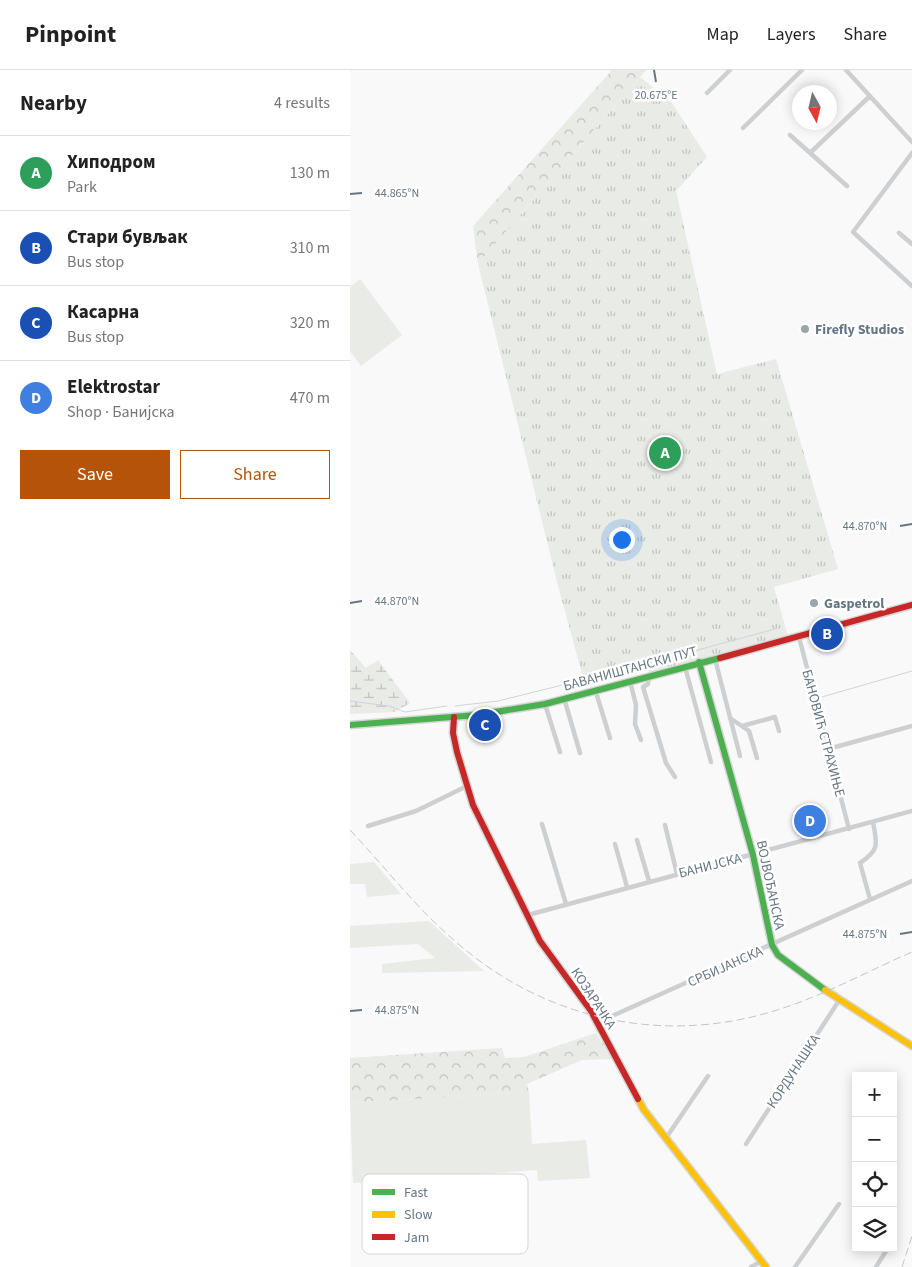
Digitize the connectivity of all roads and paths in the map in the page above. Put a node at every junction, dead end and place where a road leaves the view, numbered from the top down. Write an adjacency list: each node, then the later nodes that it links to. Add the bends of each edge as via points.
1 (730, 70): 4 (street)
2 (802, 70): 6 (street)
3 (846, 70): 5 (street)
4 (707, 93)
5 (870, 96): 8 (street); 9 (street)
6 (743, 128)
7 (790, 135): 9 (street)
8 (912, 142)
9 (810, 153): 11 (street)
10 (912, 153): 14 (street, via 853,232)
11 (847, 186)
12 (899, 233): 13 (street)
13 (912, 244)
14 (912, 286)
15 (912, 605): 16 (street, БАВАНИШТАНСКИ ПУТ)
16 (799, 637): 17 (street, БАВАНИШТАНСКИ ПУТ); 33 (street, БАНОВИЋ СТРАХИЊЕ)
17 (714, 658): 18 (street, БАВАНИШТАНСКИ ПУТ); 26 (street)
18 (700, 662): 19 (street, БАВАНИШТАНСКИ ПУТ); 49 (street, ВОЈВОЂАНСКА)
19 (684, 666): 20 (street, БАВАНИШТАНСКИ ПУТ); 38 (street)
20 (649, 675): 21 (street, БАВАНИШТАНСКИ ПУТ); 39 (street, via 648,684 643,686 666,763)
21 (630, 680): 22 (street, БАВАНИШТАНСКИ ПУТ); 32 (street, via 635,698 635,724)
22 (595, 689): 23 (street, БАВАНИШТАНСКИ ПУТ); 31 (street)
23 (564, 698): 24 (street, БАВАНИШТАНСКИ ПУТ); 35 (street)
24 (545, 704): 25 (street, БАВАНИШТАНСКИ ПУТ); 34 (street)
25 (454, 717): 27 (street, БАВАНИШТАНСКИ ПУТ); 40 (street, КОЗАРАЧКА, via 453,733)
26 (730, 718): 28 (street); 36 (street)
27 (350, 725)
28 (742, 726): 30 (street, via 775,717); 37 (street, via 749,731)
29 (912, 726): 33 (street)
30 (779, 731)
31 (610, 738)
32 (641, 740)
33 (828, 749): 46 (street, БАНОВИЋ СТРАХИЊЕ)
34 (560, 752)
35 (580, 753)
36 (740, 756)
37 (757, 758)
38 (711, 762)
39 (675, 777)
40 (467, 786): 45 (street, via 416,810); 56 (street, КОЗАРАЧКА, via 473,806)
41 (912, 811): 42 (street, БАНИЈСКА)
42 (873, 822): 46 (street, БАНИЈСКА); 54 (street, via 877,844 873,854 860,862)
43 (542, 824): 55 (street)
44 (665, 825): 50 (street)
45 (368, 826)
46 (849, 829): 49 (street, БАНИЈСКА)
47 (637, 840): 51 (street)
48 (615, 844): 53 (street)
49 (753, 854): 50 (street, БАНИЈСКА); 57 (street, ВОЈВОЂАНСКА)
50 (677, 874): 51 (street, БАНИЈСКА)
51 (649, 881): 53 (street, БАНИЈСКА)
52 (912, 881): 54 (street, СРБИЈАНСКА)
53 (627, 887): 55 (street, БАНИЈСКА)
54 (870, 899): 57 (street, СРБИЈАНСКА)
55 (566, 904): 56 (street, БАНИЈСКА)
56 (528, 914): 59 (street, КОЗАРАЧКА, via 540,941)
57 (772, 945): 58 (street, ВОЈВОЂАНСКА, via 778,955); 59 (street, СРБИЈАНСКА, via 612,1016)
58 (840, 999): 60 (street, ВОЈВОЂАНСКА); 63 (street, КОРДУНАШКА)
59 (591, 1011): 62 (street, КОЗАРАЧКА, via 644,1110)
60 (912, 1046)
61 (708, 1076): 62 (street)
62 (666, 1138): 66 (street, КОЗАРАЧКА)
63 (746, 1144)
64 (839, 1204): 68 (street)
65 (885, 1252): 69 (street)
66 (764, 1264): 67 (street)
67 (751, 1267)
68 (795, 1267)
69 (876, 1267)

